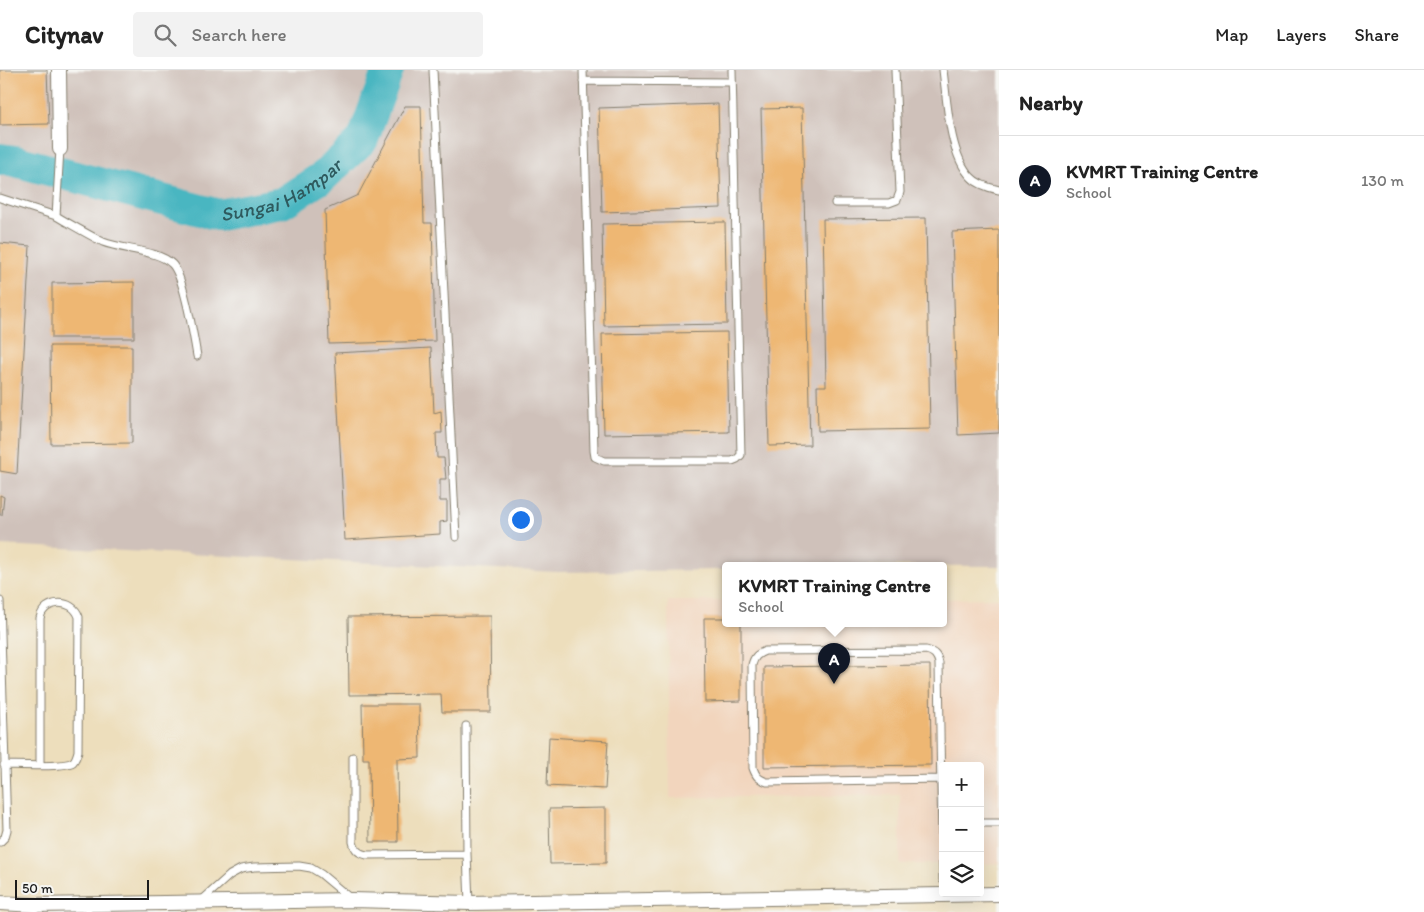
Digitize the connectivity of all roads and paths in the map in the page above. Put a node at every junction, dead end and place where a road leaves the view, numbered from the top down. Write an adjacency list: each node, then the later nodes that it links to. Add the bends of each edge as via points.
1 (59, 70): 9 (street)
2 (432, 70): 15 (lane)
3 (583, 70): 7 (lane)
4 (732, 70): 8 (lane)
5 (895, 70): 12 (lane, via 900,192 897,200 889,203)
6 (942, 70): 10 (lane, via 950,128 963,167 972,179)
7 (583, 80): 8 (lane); 8 (lane, via 594,451 595,457 604,461 732,461 741,455)
8 (732, 82)
9 (60, 149): 13 (lane)
10 (999, 190)
11 (0, 198): 13 (lane)
12 (835, 203)
13 (56, 216): 14 (lane, via 104,242 151,254 173,264 182,287)
14 (197, 356)
15 (456, 538)
16 (0, 600): 19 (lane)
17 (466, 726): 25 (lane)
18 (352, 757): 25 (lane, via 353,842 360,854)
19 (4, 765): 20 (lane); 24 (lane, via 7,830)
20 (40, 765): 20 (lane, via 72,763 77,758 79,617 72,605 53,604 41,611)
21 (941, 779): 21 (lane, via 939,663 932,652 765,652 754,658 754,768 760,780)
22 (999, 822): 23 (lane)
23 (984, 823)
24 (0, 842)
25 (467, 854): 31 (lane)
26 (939, 894): 31 (street)
27 (984, 894): 28 (street)
28 (999, 894)
29 (352, 900): 30 (street); 30 (lane, via 321,874 299,866 241,869); 31 (street)
30 (199, 902): 32 (street)
31 (470, 902)
32 (0, 903)

